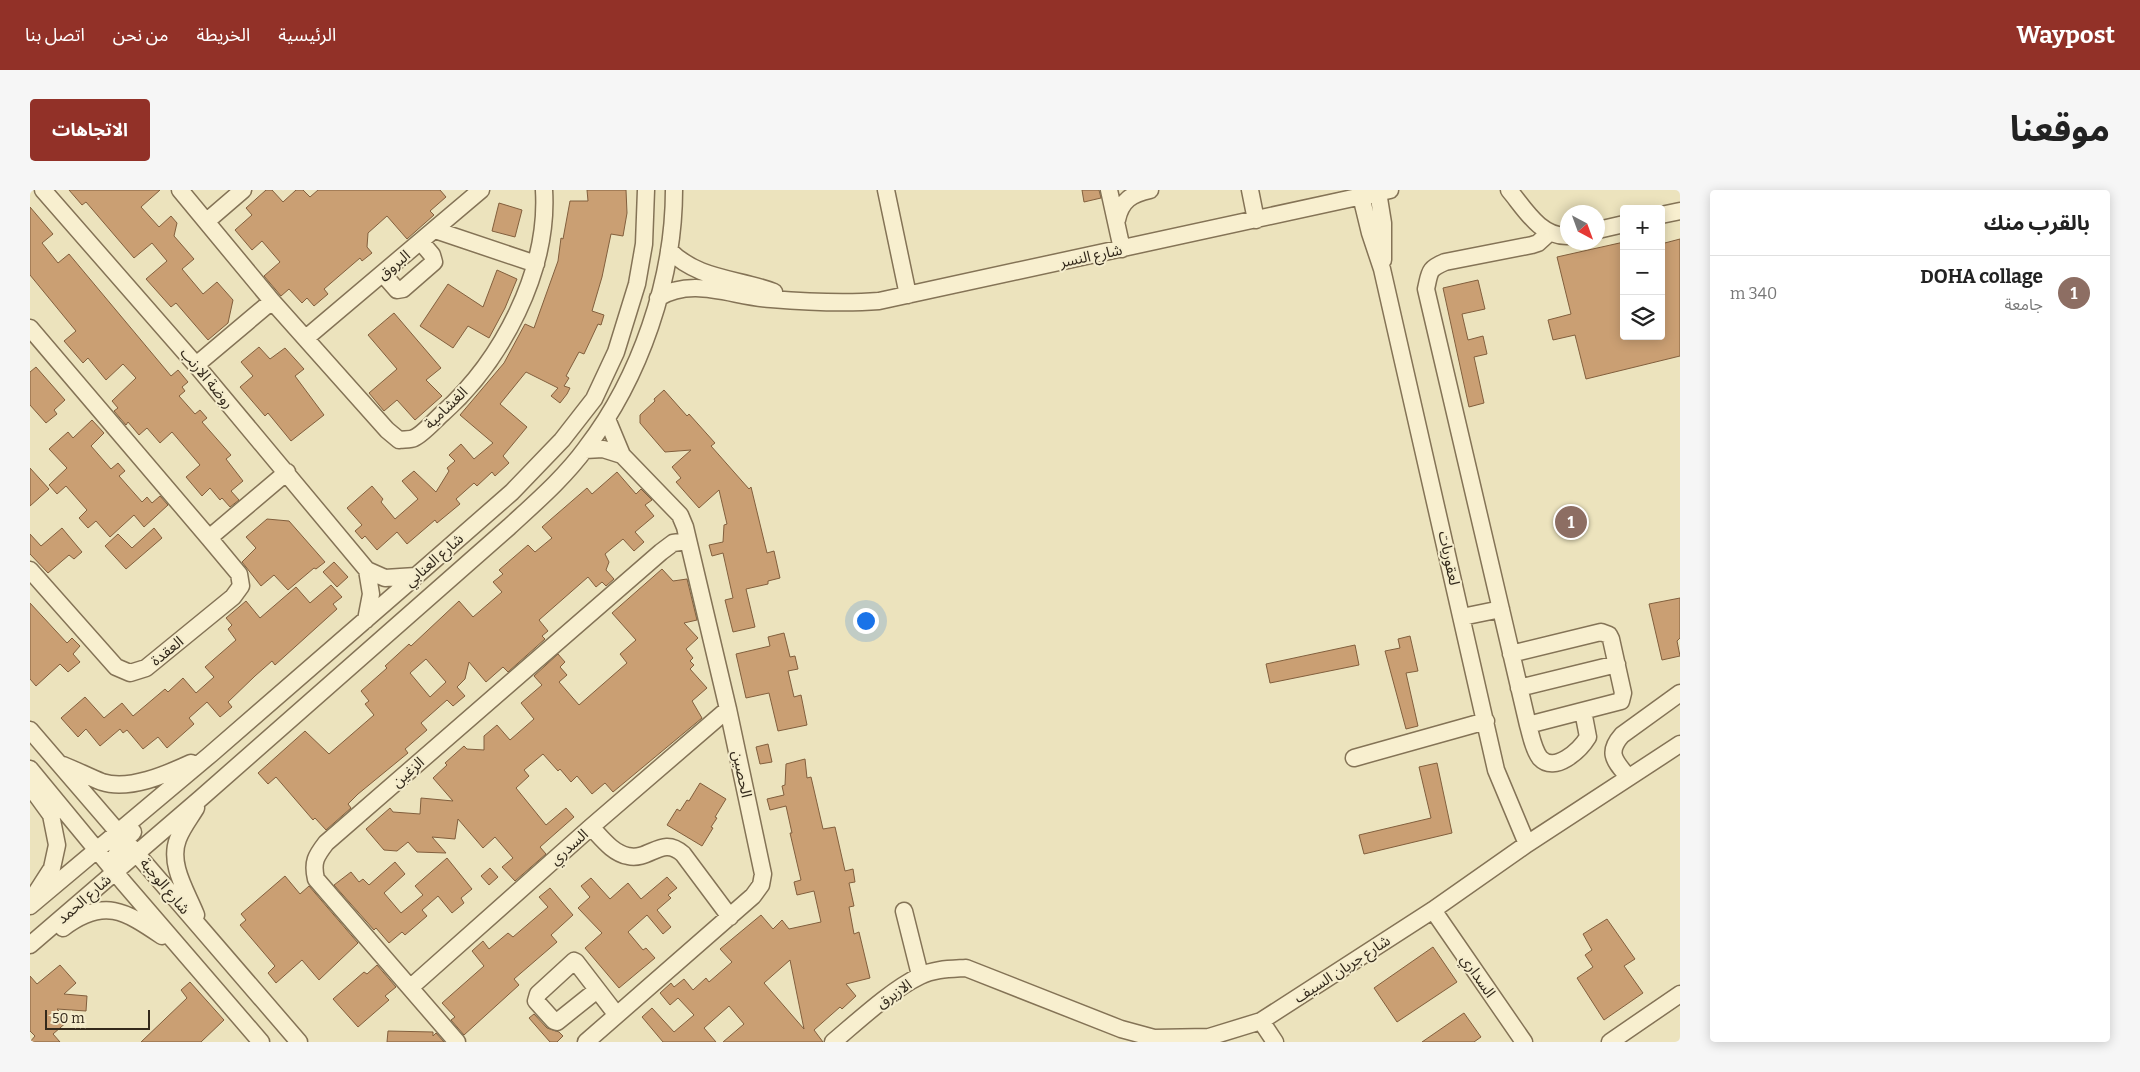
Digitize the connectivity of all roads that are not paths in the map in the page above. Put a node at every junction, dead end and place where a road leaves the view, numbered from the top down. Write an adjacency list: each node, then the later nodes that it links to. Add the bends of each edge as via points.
1 (43, 190): 37 (street, روضة الارنب)
2 (180, 190): 19 (street, الغشامية)
3 (243, 190): 19 (street)
4 (481, 190): 22 (street, البروق)
5 (544, 190): 28 (street, الغشامية, via 546,212)
6 (646, 190): 46 (street, شارع العنابي, via 644,244 638,284 616,352 594,399 562,440 512,492)
7 (674, 190): 27 (street, شارع العنابي)
8 (886, 190): 31 (street)
9 (1109, 190): 17 (street)
10 (1150, 190): 17 (street, via 1129,197)
11 (1250, 190): 18 (street)
12 (1509, 190): 23 (street)
13 (1384, 191): 14 (street, شارع النسر); 29 (street, لعقوريات)
14 (1361, 196): 18 (street, شارع النسر); 29 (street, لعقوريات)
15 (1680, 211): 16 (street)
16 (1665, 215)
17 (1117, 220): 26 (street)
18 (1256, 220): 26 (street, شارع النسر)
19 (207, 221): 34 (street, الغشامية)
20 (1620, 225): 21 (street)
21 (1605, 228)
22 (435, 230): 25 (street, البروق); 28 (street)
23 (1549, 233): 24 (street); 47 (street, via 1532,245 1434,267 1426,289)
24 (1560, 235)
25 (421, 242): 30 (street, البروق); 30 (street, via 434,262 403,289 397,290)
26 (1122, 249): 31 (street, شارع النسر)
27 (670, 250): 32 (street, شارع العنابي); 33 (street, شارع النسر, via 686,265 707,274 765,289)
28 (536, 264): 36 (street, الغشامية, via 525,297 482,369 463,395 414,438 399,440 387,430)
29 (1382, 269): 48 (street, لعقوريات)
30 (383, 274): 36 (street, البروق)
31 (908, 295): 33 (street, شارع النسر, via 849,303)
32 (658, 298): 33 (street, شارع النسر, via 679,288 695,287 763,299); 38 (street, شارع العنابي, via 645,345)
33 (790, 300)
34 (272, 301): 36 (street, الغشامية); 37 (street)
35 (30, 328): 42 (street, العقدة)
36 (306, 338)
37 (196, 365): 41 (street, روضة الارنب)
38 (607, 419): 39 (street, شارع العنابي); 40 (street, الحصين)
39 (586, 450): 40 (street, via 603,449); 68 (street, شارع العنابي, via 509,527)
40 (622, 455): 43 (street, الحصين, via 680,515)
41 (287, 472): 42 (street); 45 (street, روضة الارنب)
42 (209, 538): 44 (street, العقدة, via 239,574 241,586 233,597 146,668 130,673 116,666)
43 (687, 541): 55 (street, الحصين); 84 (street, الزغين, via 673,543 661,552 326,843 314,858 316,879)
44 (30, 570)
45 (367, 570): 46 (street, via 385,578); 49 (street, via 371,594)
46 (416, 576): 49 (street, شارع العنابي)
47 (1501, 609): 48 (street); 50 (street)
48 (1462, 616): 57 (street, لعقوريات)
49 (366, 620): 51 (street, شارع العنابي)
50 (1511, 654): 52 (street, via 1606,633 1611,639); 53 (street)
51 (318, 659): 61 (street, شارع العنابي); 71 (street, via 304,683)
52 (1617, 664): 53 (street); 56 (street, via 1623,693 1621,701)
53 (1519, 688): 58 (street)
54 (1680, 693): 66 (street, via 1615,743 1615,760)
55 (728, 709): 69 (street, السدري); 76 (street, الحصين, via 763,874 761,885 753,896)
56 (1583, 711): 58 (street); 58 (street, via 1588,737 1577,751 1551,764 1536,751)
57 (1486, 721): 62 (street); 70 (street, لعقوريات, via 1496,770)
58 (1528, 725)
59 (30, 730): 64 (street, شارع الوجبة)
60 (1680, 744): 66 (street, شارع جريان السيف)
61 (211, 754): 64 (street, via 164,775 136,783 103,782); 71 (street, شارع العنابي)
62 (1354, 758)
63 (30, 759): 71 (street, via 95,833)
64 (58, 763): 71 (street, شارع الوجبة)
65 (30, 769): 71 (street, شارع الوجبة)
66 (1628, 778): 70 (street, شارع جريان السيف)
67 (30, 786): 72 (street, via 51,815 57,845 52,868)
68 (201, 798): 71 (street, شارع العنابي); 77 (street, via 178,840 176,856 178,871)
69 (591, 827): 76 (street, via 613,850 628,857 667,846 675,847); 84 (street, السدري)
70 (1527, 844): 74 (street, شارع جريان السيف)
71 (116, 851): 73 (street, شارع الحمد); 77 (street, شارع الوجبة); 78 (street); 79 (street, شارع الحمد); 80 (street, شارع الوجبة); 90 (street)
72 (30, 901)
73 (30, 906)
74 (1433, 910): 88 (street, شارع جريان السيف); 96 (street, السداري)
75 (904, 911): 83 (street)
76 (730, 917): 87 (street, الحصين)
77 (200, 926): 91 (street, شارع الوجبة)
78 (30, 931)
79 (30, 944)
80 (179, 946): 81 (street, via 131,915 101,909 77,918); 89 (street, شارع الوجبة)
81 (30, 952)
82 (966, 968): 83 (street, الازيرق); 88 (street, شارع جريان السيف, via 1122,1030 1154,1038 1208,1037)
83 (920, 975): 94 (street, الازيرق, via 879,1003)
84 (411, 987): 92 (street, الزغين)
85 (598, 990): 87 (street)
86 (1680, 994): 97 (street)
87 (616, 1014): 93 (street, الحصين)
88 (1261, 1021): 95 (street)
89 (261, 1042)
90 (286, 1042)
91 (299, 1042)
92 (458, 1042)
93 (586, 1042)
94 (833, 1042)
95 (1275, 1042)
96 (1524, 1042)
97 (1610, 1042)

